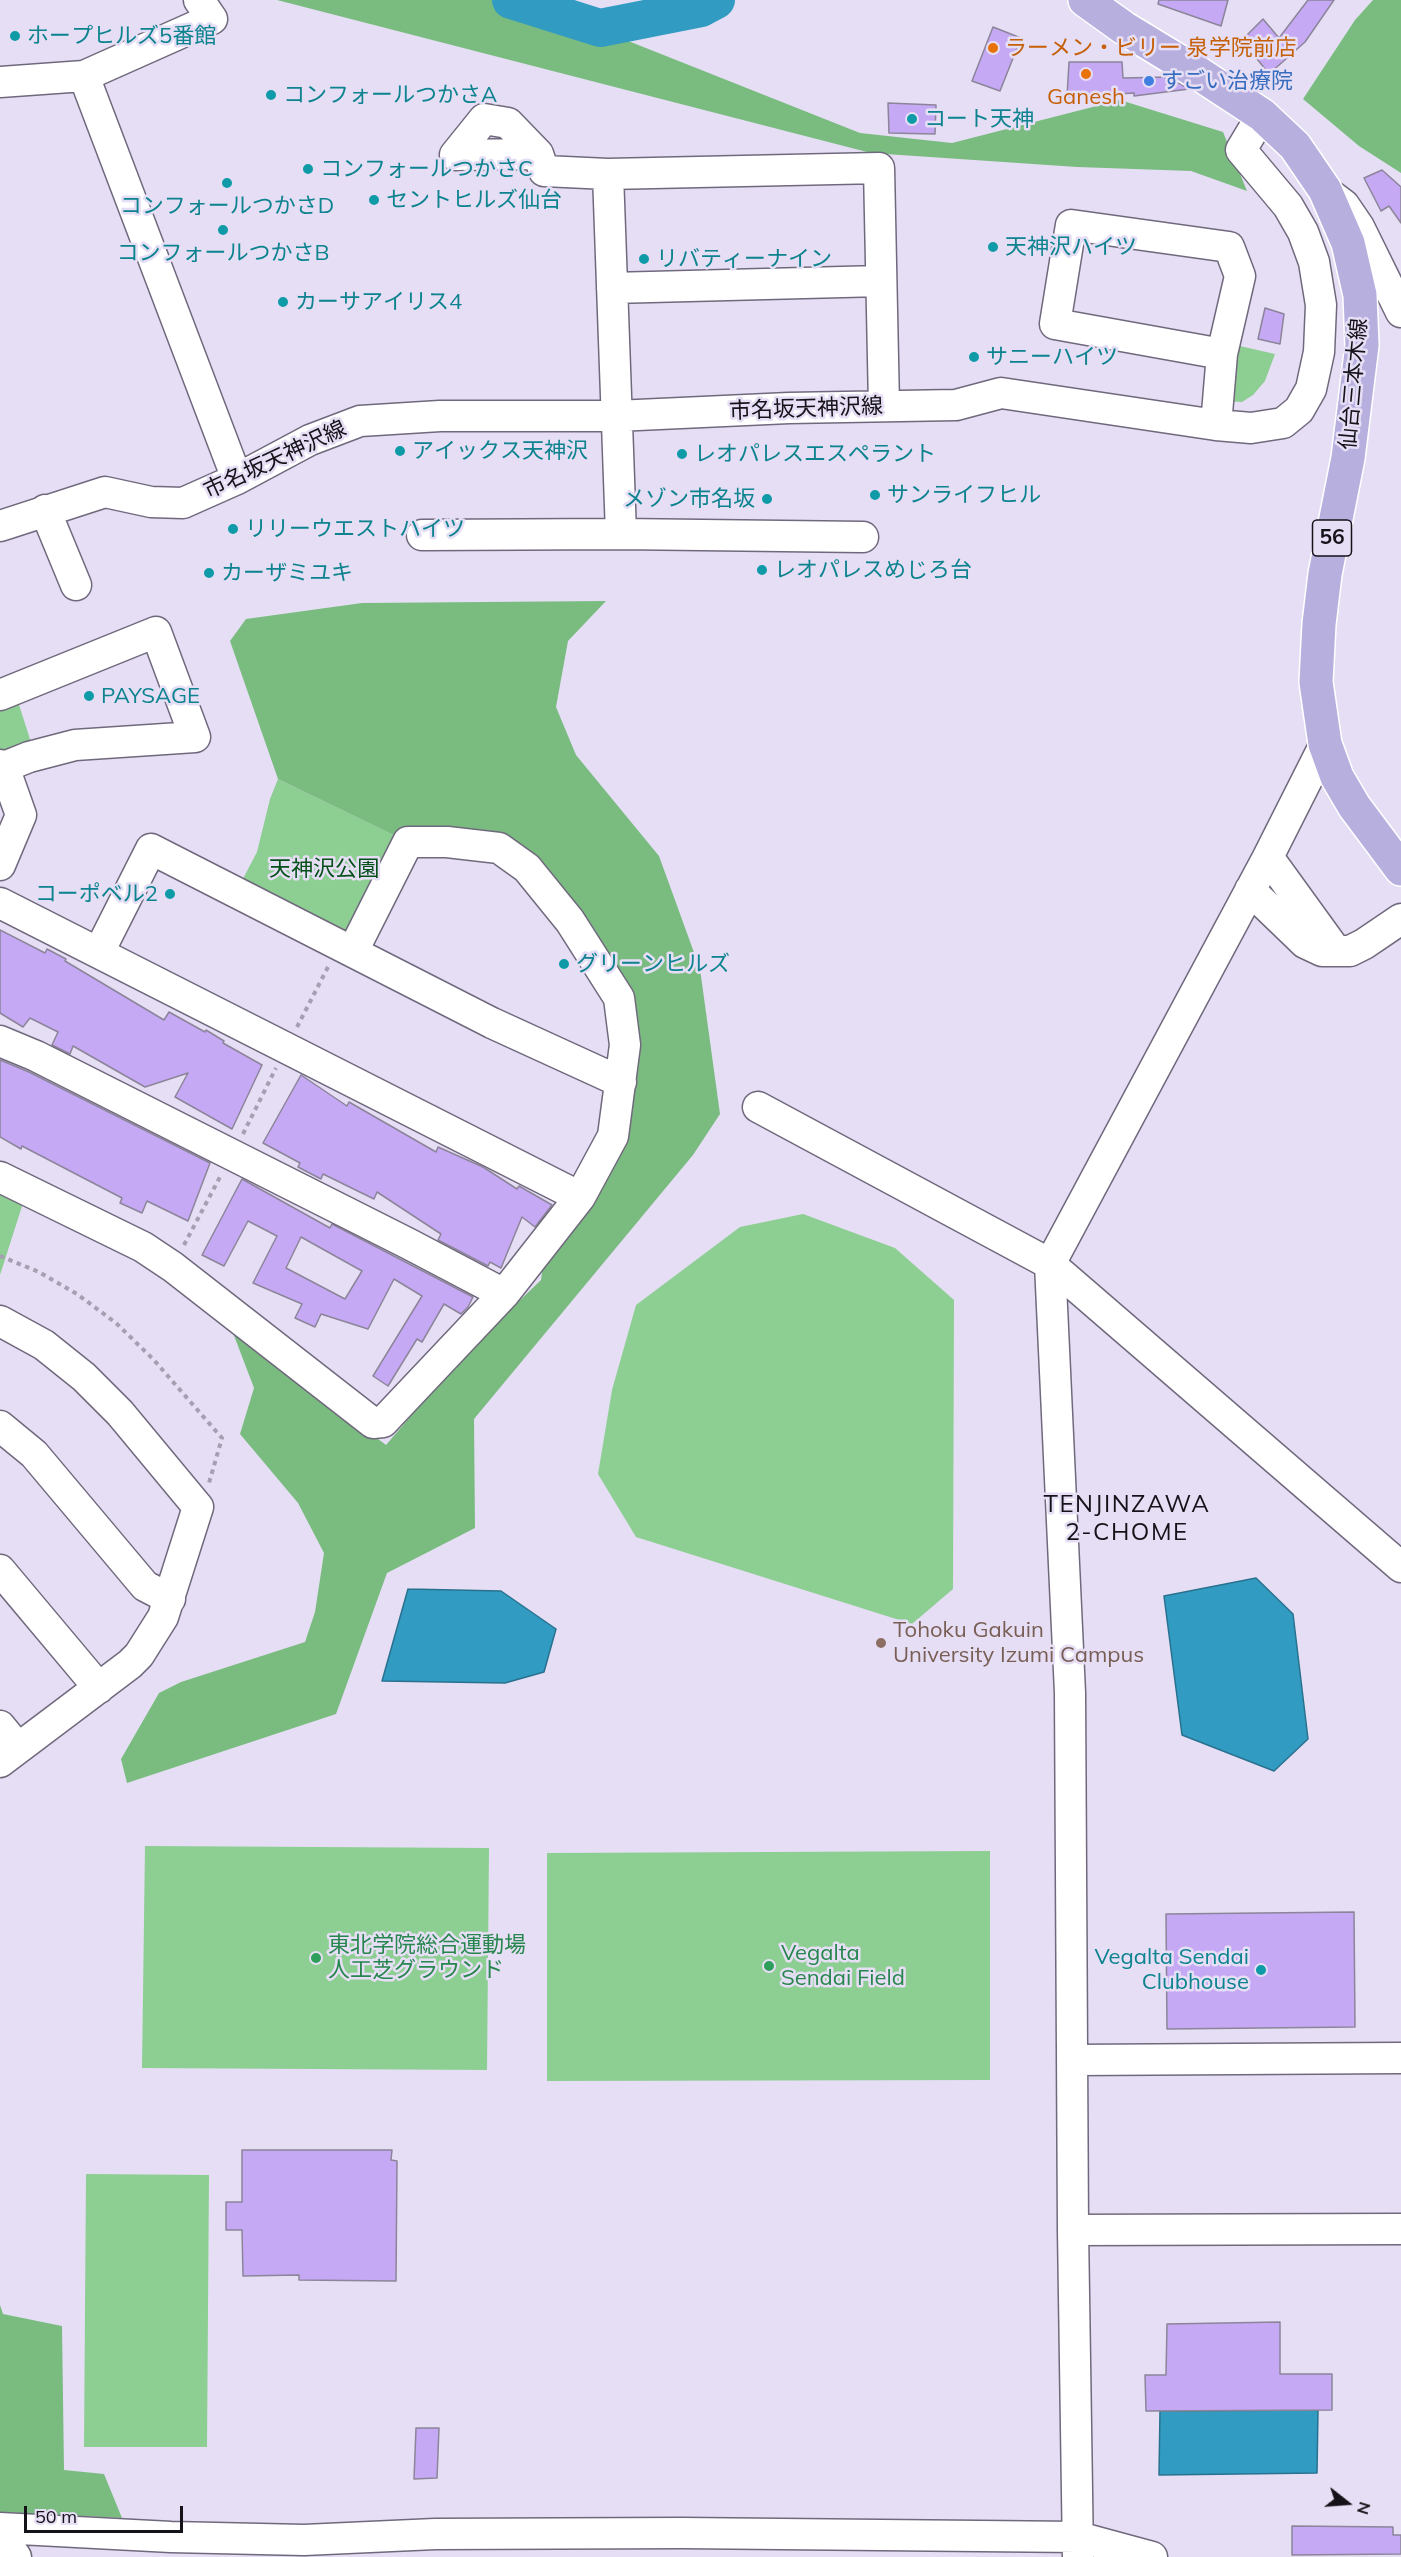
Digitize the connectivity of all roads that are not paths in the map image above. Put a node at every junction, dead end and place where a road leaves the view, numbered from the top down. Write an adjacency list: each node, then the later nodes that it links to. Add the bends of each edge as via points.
1 (199, 0): 3 (street, via 212,19)
2 (1085, 0): 5 (main road, 仙台三本木線 / 56)
3 (84, 76): 4 (street); 17 (street)
4 (0, 82)
5 (1262, 115): 8 (main road, 仙台三本木線 / 56, via 1295,146); 16 (street, 市名坂天神沢線, via 1241,150 1288,206 1303,232 1314,262 1321,305 1319,352 1311,389 1299,410 1283,423 1251,428)
6 (538, 153): 7 (street, via 544,171)
7 (608, 174): 9 (street, via 879,168); 10 (street)
8 (1325, 190): 11 (main road, 仙台三本木線 / 56, via 1348,243); 12 (street, via 1344,205 1359,227)
9 (881, 281): 10 (street); 14 (street)
10 (612, 288): 15 (street)
11 (1360, 295): 12 (street); 25 (main road, 仙台三本木線 / 56, via 1363,330 1359,374 1319,624 1316,682)
12 (1400, 310)
13 (1222, 354): 13 (street, via 1240,276 1229,247 1071,225 1054,324); 16 (street)
14 (884, 406): 15 (street, 市名坂天神沢線); 16 (street, 市名坂天神沢線, via 956,405 1000,393)
15 (616, 416): 17 (street, 市名坂天神沢線, via 440,416 360,421 310,440); 20 (street)
16 (1216, 425)
17 (237, 479): 18 (street, 市名坂天神沢線, via 183,503 151,502 105,492)
18 (45, 510): 19 (street, 市名坂天神沢線); 23 (street)
19 (4, 515)
20 (621, 534): 21 (street); 22 (street)
21 (422, 535)
22 (864, 537)
23 (76, 585)
24 (0, 694): 26 (street, via 156,632 195,737 75,745)
25 (1325, 744): 27 (street); 29 (main road, 仙台三本木線 / 56, via 1337,777 1354,806)
26 (2, 766): 28 (street, via 21,815)
27 (1268, 857): 30 (street); 34 (street)
28 (0, 865)
29 (1401, 869)
30 (1250, 890): 34 (street, via 1305,943 1322,951); 41 (street)
31 (0, 903): 35 (street)
32 (1401, 919): 34 (street, via 1365,944 1350,951)
33 (346, 948): 35 (street, via 151,849); 37 (street, via 492,1023); 37 (street, via 408,842 499,848 527,868 570,921 619,998 625,1045)
34 (1336, 951)
35 (99, 952): 40 (street)
36 (0, 1041): 42 (street)
37 (621, 1082): 40 (street, via 613,1136)
38 (758, 1107): 41 (street)
39 (0, 1177): 42 (street, via 129,1239 173,1267 373,1423 383,1422)
40 (580, 1197): 42 (street)
41 (1050, 1264): 45 (street); 51 (street, via 1070,1693)
42 (504, 1294)
43 (0, 1321): 47 (street, via 64,1359 103,1394 198,1507)
44 (0, 1426): 47 (street, via 34,1454 145,1586)
45 (1401, 1567)
46 (0, 1570): 48 (street)
47 (170, 1599): 48 (street, via 139,1655)
48 (99, 1688): 49 (street)
49 (6, 1745)
50 (1401, 2058): 51 (street)
51 (1073, 2060): 53 (street)
52 (1401, 2229): 53 (street)
53 (1073, 2230): 62 (street)
54 (0, 2528): 61 (street)
55 (0, 2535): 64 (street)
56 (565, 2545): 57 (street); 60 (street)
57 (682, 2545): 58 (street)
58 (817, 2545): 59 (street)
59 (948, 2545): 62 (street)
60 (435, 2546): 63 (street)
61 (171, 2547): 63 (street)
62 (1078, 2547): 65 (street)
63 (304, 2549)
64 (16, 2557)
65 (1152, 2557)

